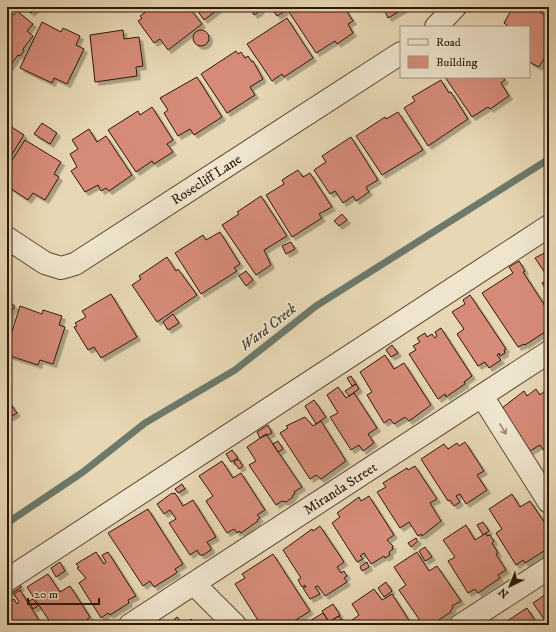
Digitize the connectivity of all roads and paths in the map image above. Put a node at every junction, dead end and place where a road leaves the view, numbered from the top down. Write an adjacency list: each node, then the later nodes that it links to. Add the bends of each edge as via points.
1 (455, 7): 2 (street)
2 (437, 26)
3 (400, 54): 5 (street, Rosecliff Lane, via 75,264 61,268 46,263)
4 (549, 226): 10 (street)
5 (7, 238)
6 (549, 352): 7 (street, Miranda Street)
7 (482, 396): 8 (street, one-way to 8); 11 (street, Miranda Street)
8 (549, 502)
9 (549, 568): 14 (street)
10 (7, 580)
11 (194, 584): 12 (street, Miranda Street); 13 (street)
12 (130, 625)
13 (235, 625)
14 (461, 625)

